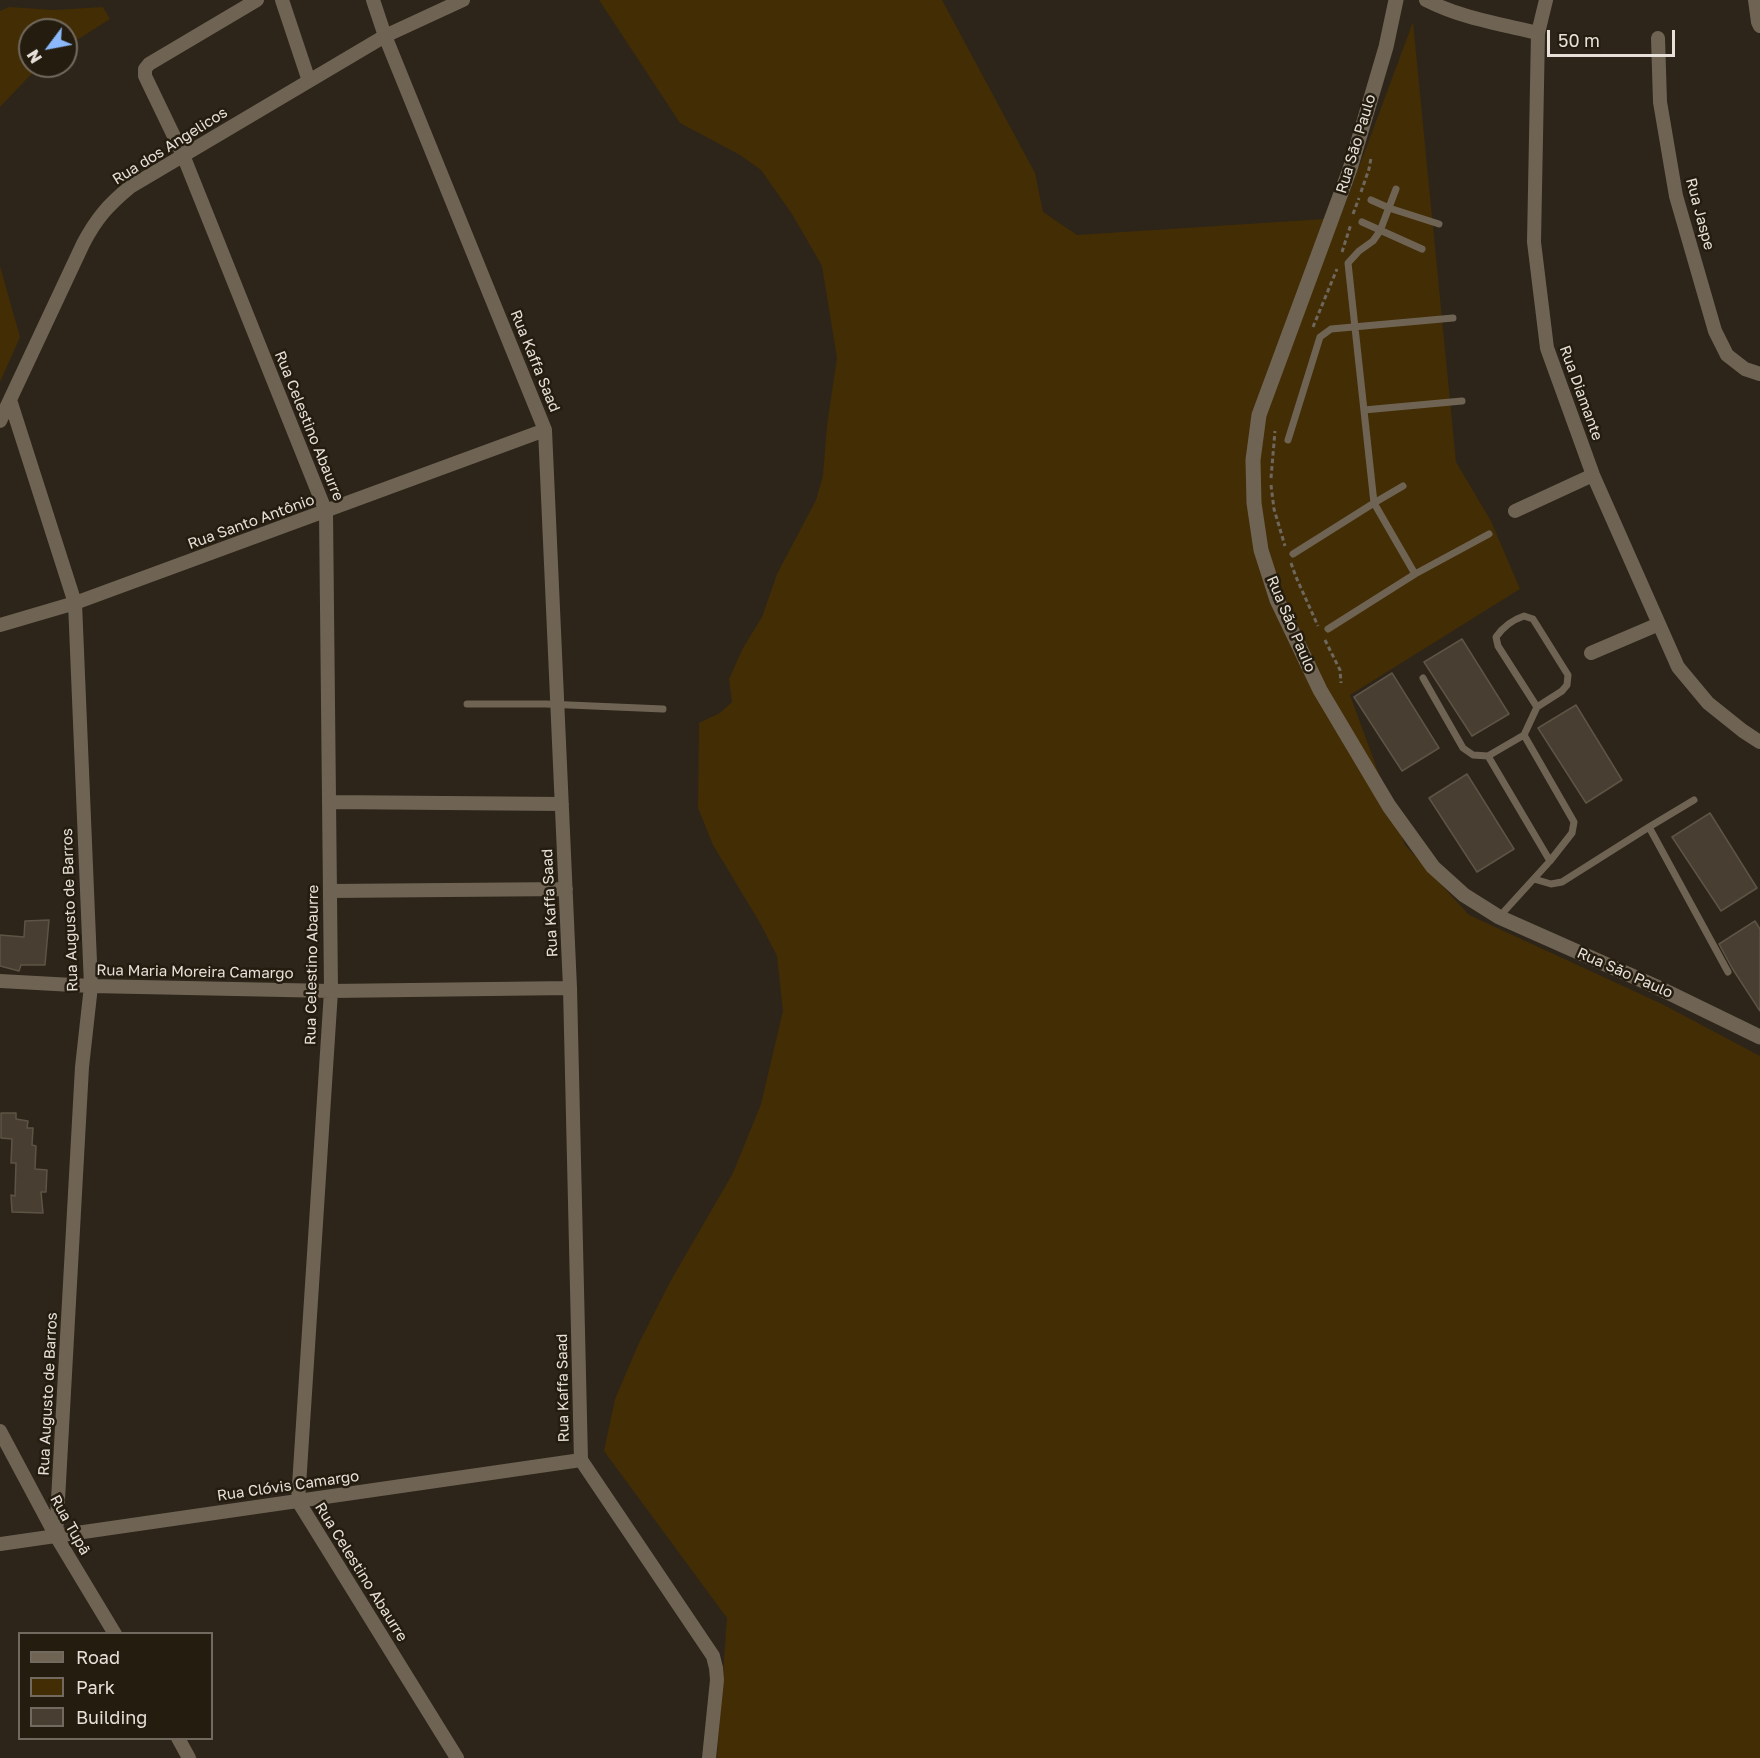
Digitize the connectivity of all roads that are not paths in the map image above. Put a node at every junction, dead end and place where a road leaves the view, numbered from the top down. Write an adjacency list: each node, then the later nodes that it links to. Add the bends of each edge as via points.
1 (257, 0): 14 (street, Rua Celestino Abaurre, via 145,69)
2 (282, 0): 13 (street)
3 (373, 0): 11 (street, Rua Kaffa Saad)
4 (461, 0): 11 (street, Rua dos Angelicos)
5 (1396, 0): 60 (street, Rua São Paulo, via 1350,169 1259,415 1252,460 1254,503 1261,550 1277,600 1320,690 1377,787 1433,867 1464,895)
6 (1426, 0): 10 (street, via 1471,18)
7 (1546, 0): 10 (street, Rua Diamante)
8 (1755, 0): 9 (street)
9 (1760, 26)
10 (1538, 33): 31 (street, Rua Diamante, via 1534,242 1542,316 1547,348)
11 (385, 36): 13 (street, Rua dos Angelicos); 29 (street, Rua Kaffa Saad)
12 (1658, 38): 24 (street, Rua Jaspe, via 1660,102 1676,196 1715,331 1727,355 1745,369)
13 (309, 81): 14 (street, Rua dos Angelicos)
14 (183, 155): 25 (street, Rua dos Angelicos, via 130,187 108,204 93,224); 35 (street, Rua Celestino Abaurre)
15 (1396, 189): 17 (lane)
16 (1371, 200): 17 (lane)
17 (1389, 208): 19 (lane); 20 (lane)
18 (1362, 222): 20 (lane)
19 (1438, 225)
20 (1380, 231): 21 (lane); 23 (lane, via 1348,263)
21 (1422, 249)
22 (1453, 318): 23 (lane)
23 (1355, 327): 27 (lane); 30 (lane, via 1331,329 1320,337)
24 (1760, 374)
25 (10, 400): 28 (street, Rua dos Angelicos); 39 (street, Rua Augusto de Barros)
26 (1462, 401): 27 (lane)
27 (1364, 410): 33 (lane)
28 (0, 421)
29 (545, 430): 35 (street, Rua Santo Antônio); 46 (street, Rua Kaffa Saad)
30 (1288, 440)
31 (1593, 475): 34 (street); 40 (street, Rua Diamante)
32 (1402, 486): 33 (lane)
33 (1374, 503): 37 (lane); 38 (lane)
34 (1515, 511)
35 (326, 512): 39 (street, Rua Santo Antônio); 53 (street, Rua Celestino Abaurre)
36 (1490, 534): 38 (lane)
37 (1290, 554)
38 (1415, 574): 42 (lane)
39 (75, 603): 41 (street, Rua Santo Antônio); 63 (street, Rua Augusto de Barros)
40 (1659, 624): 43 (street); 50 (street, Rua Diamante, via 1678,667 1708,703)
41 (0, 625)
42 (1325, 632)
43 (1591, 653)
44 (1423, 678): 51 (lane, via 1463,748 1473,755)
45 (467, 704): 46 (lane)
46 (558, 705): 48 (lane); 54 (street, Rua Kaffa Saad)
47 (1537, 707): 47 (lane, via 1568,685 1568,675 1533,619 1524,616 1496,637); 49 (lane)
48 (663, 709)
49 (1524, 735): 51 (lane); 56 (lane, via 1574,822 1572,833)
50 (1760, 742)
51 (1488, 756): 56 (lane)
52 (1694, 800): 55 (lane)
53 (329, 802): 54 (street); 59 (street, Rua Celestino Abaurre)
54 (562, 804): 58 (street, Rua Kaffa Saad)
55 (1649, 827): 57 (lane, via 1562,882 1551,884); 61 (lane)
56 (1550, 861): 57 (lane)
57 (1534, 879): 60 (lane)
58 (566, 889): 59 (street); 64 (street, Rua Kaffa Saad)
59 (330, 891): 65 (street, Rua Celestino Abaurre)
60 (1499, 917): 66 (street, Rua São Paulo)
61 (1728, 972)
62 (0, 981): 63 (street, Rua Maria Moreira Camargo)
63 (91, 987): 65 (street, Rua Maria Moreira Camargo); 70 (street, Rua Augusto de Barros, via 82,1079)
64 (570, 988): 65 (street, Rua Maria Moreira Camargo); 68 (street, Rua Kaffa Saad)
65 (331, 991): 69 (street, Rua Celestino Abaurre)
66 (1760, 1037)
67 (0, 1431): 70 (street, Rua Tupã)
68 (581, 1460): 69 (street, Rua Clóvis Camargo); 76 (street, Rua Kaffa Saad, via 713,1656 717,1680)
69 (298, 1501): 70 (street, Rua Clóvis Camargo); 75 (street, Rua Celestino Abaurre)
70 (56, 1536): 71 (street, Rua Clóvis Camargo); 72 (street, Rua Tupã)
71 (0, 1544)
72 (114, 1632)
73 (179, 1740): 74 (street)
74 (189, 1758)
75 (457, 1758)
76 (709, 1758)

